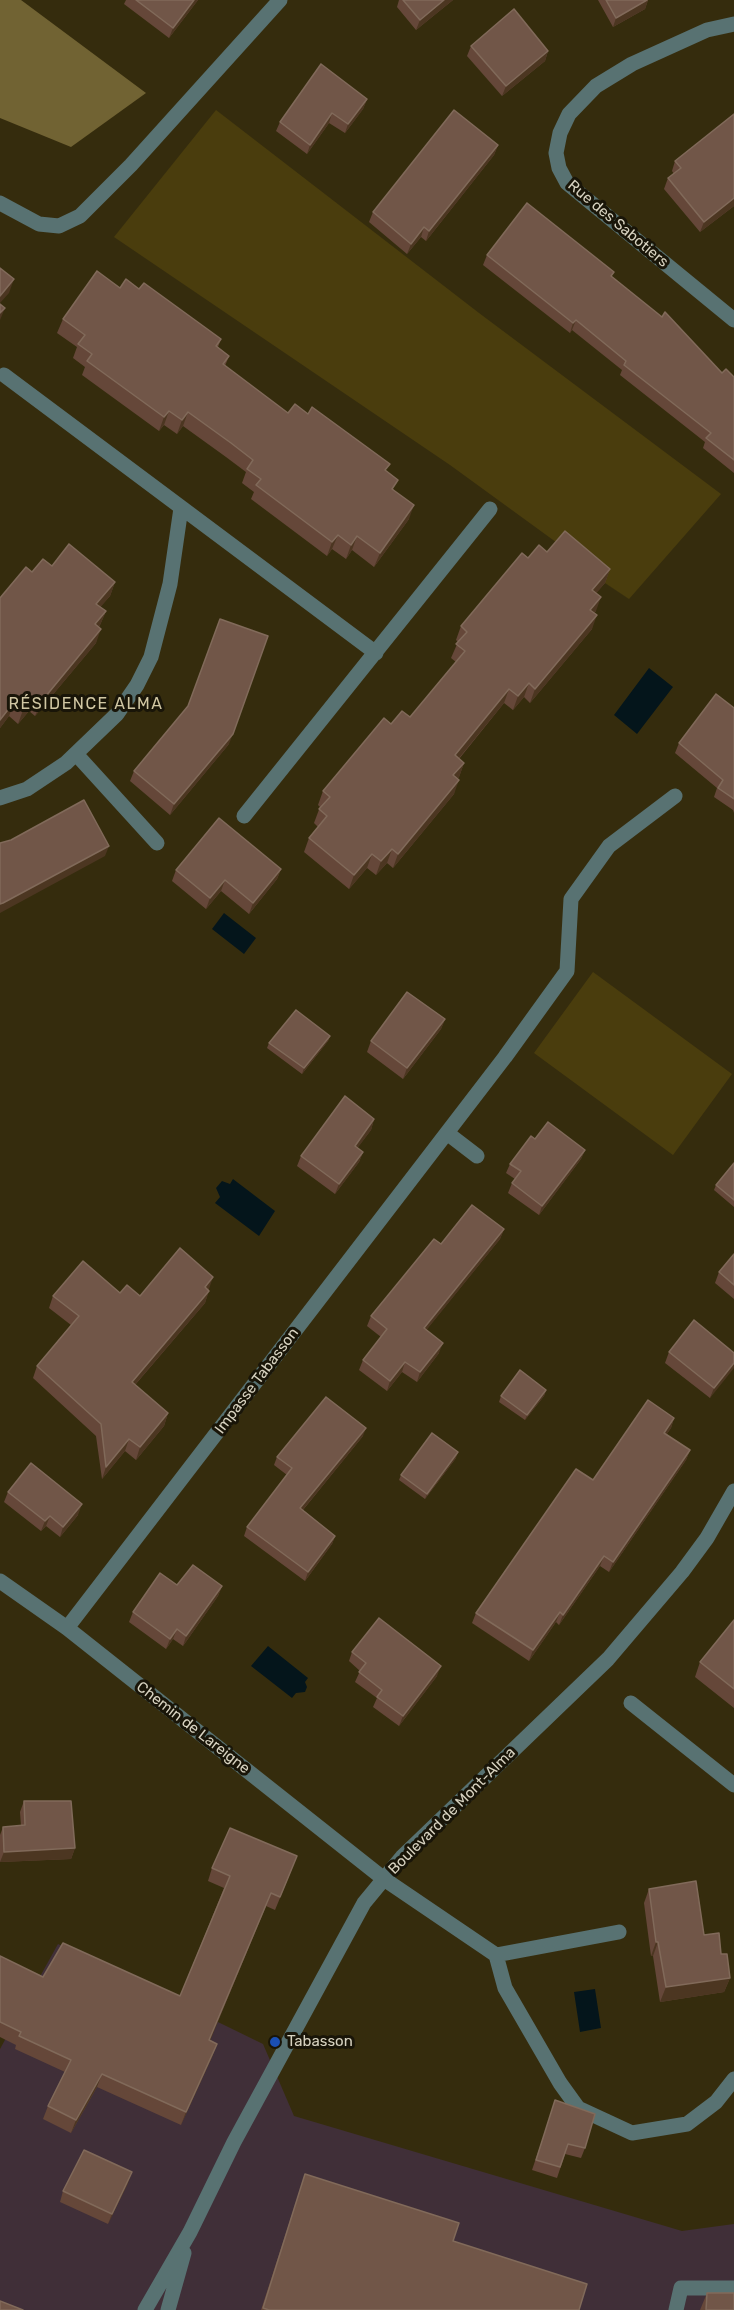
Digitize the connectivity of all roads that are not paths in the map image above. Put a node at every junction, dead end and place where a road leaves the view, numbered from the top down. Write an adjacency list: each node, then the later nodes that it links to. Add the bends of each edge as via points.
1 (280, 0): 3 (street, via 80,216 59,226 39,224)
2 (734, 24): 4 (street, Rue des Sabotiers, via 707,30 632,64 596,86 569,114 556,153 567,183)
3 (0, 203)
4 (734, 320)
5 (4, 375): 6 (street)
6 (181, 508): 8 (street); 9 (street, via 170,584 151,657 117,714)
7 (490, 509): 8 (street)
8 (376, 653): 12 (street)
9 (75, 754): 11 (street, via 27,789); 13 (street)
10 (675, 796): 14 (street, Impasse Tabasson, via 609,846 572,899 567,971)
11 (0, 798)
12 (244, 816)
13 (157, 843)
14 (447, 1133): 15 (street); 18 (street, Impasse Tabasson)
15 (477, 1156)
16 (734, 1491): 21 (street, Boulevard de Mont-Alma, via 682,1572 616,1651 402,1857)
17 (0, 1581): 18 (street, Chemin de Lareigne)
18 (67, 1628): 21 (street, Chemin de Lareigne)
19 (631, 1703): 20 (street)
20 (734, 1785)
21 (384, 1879): 23 (street, Chemin de Lareigne); 25 (street, Boulevard de Mont-Alma, via 364,1903 234,2142)
22 (619, 1932): 23 (street)
23 (496, 1955): 24 (street, via 506,1988 578,2108 632,2133 687,2124 716,2102)
24 (734, 2079)
25 (190, 2232): 27 (street, Boulevard de Mont-Alma); 28 (street, Boulevard de Mont-Alma)
26 (734, 2288): 29 (street, via 681,2288)
27 (145, 2310)
28 (168, 2310)
29 (676, 2310)

